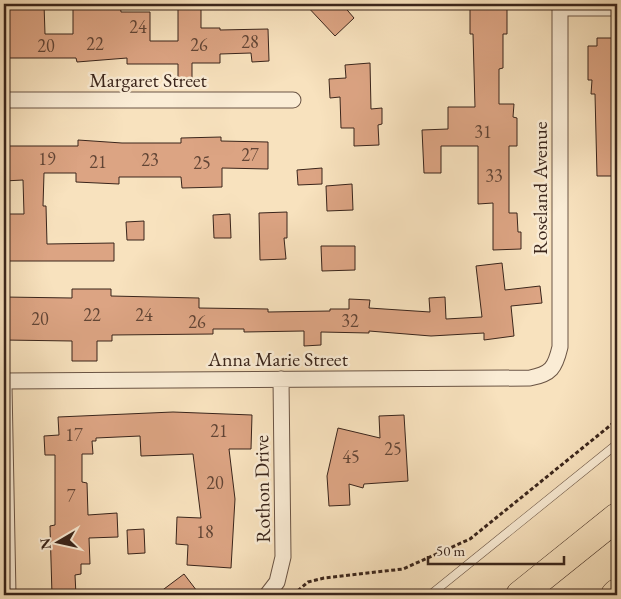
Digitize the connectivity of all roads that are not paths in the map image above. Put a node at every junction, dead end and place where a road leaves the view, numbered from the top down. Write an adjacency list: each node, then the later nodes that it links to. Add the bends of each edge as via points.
1 (560, 6): 2 (street); 5 (street, Roseland Avenue, via 560,346)
2 (617, 8)
3 (4, 100): 4 (street, Margaret Street)
4 (293, 100)
5 (552, 370): 6 (street, Anna Marie Street, via 530,378)
6 (281, 379): 7 (street, Anna Marie Street); 12 (street, Rothon Drive, via 283,557 277,582)
7 (4, 381)
8 (4, 386): 11 (street)
9 (617, 444): 13 (lane)
10 (617, 517): 14 (highway)
11 (8, 595)
12 (268, 595)
13 (430, 595)
14 (520, 595)

